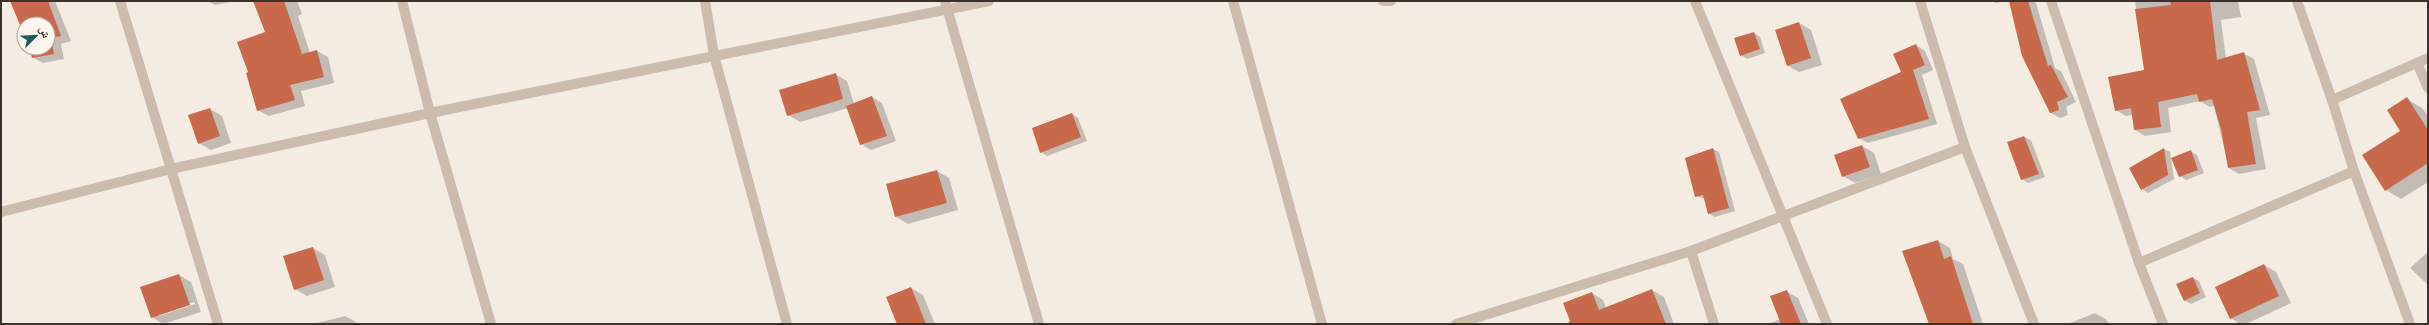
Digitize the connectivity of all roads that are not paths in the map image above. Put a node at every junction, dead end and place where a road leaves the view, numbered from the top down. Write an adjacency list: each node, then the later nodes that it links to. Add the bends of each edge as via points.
1 (120, 1): 18 (street)
2 (402, 1): 16 (street)
3 (705, 1): 11 (street)
4 (989, 1): 10 (street)
5 (1233, 1): 28 (street)
6 (1695, 1): 21 (street)
7 (1920, 1): 17 (street)
8 (2051, 1): 23 (street)
9 (2297, 1): 15 (street)
10 (946, 5): 11 (street); 27 (street)
11 (714, 54): 16 (street); 26 (street)
12 (2428, 58): 13 (street)
13 (2417, 63): 14 (street); 15 (street)
14 (2428, 88)
15 (2332, 100): 19 (street)
16 (430, 113): 18 (street); 25 (street)
17 (1965, 147): 21 (street); 32 (street)
18 (171, 169): 20 (street); 24 (street)
19 (2354, 171): 23 (street); 34 (street)
20 (1, 212)
21 (1783, 216): 22 (street); 31 (street)
22 (1691, 251): 29 (street); 30 (street)
23 (2139, 263): 33 (street)
24 (218, 324)
25 (491, 324)
26 (787, 324)
27 (1039, 324)
28 (1322, 324)
29 (1456, 324)
30 (1714, 324)
31 (1827, 324)
32 (2034, 324)
33 (2163, 324)
34 (2410, 324)

